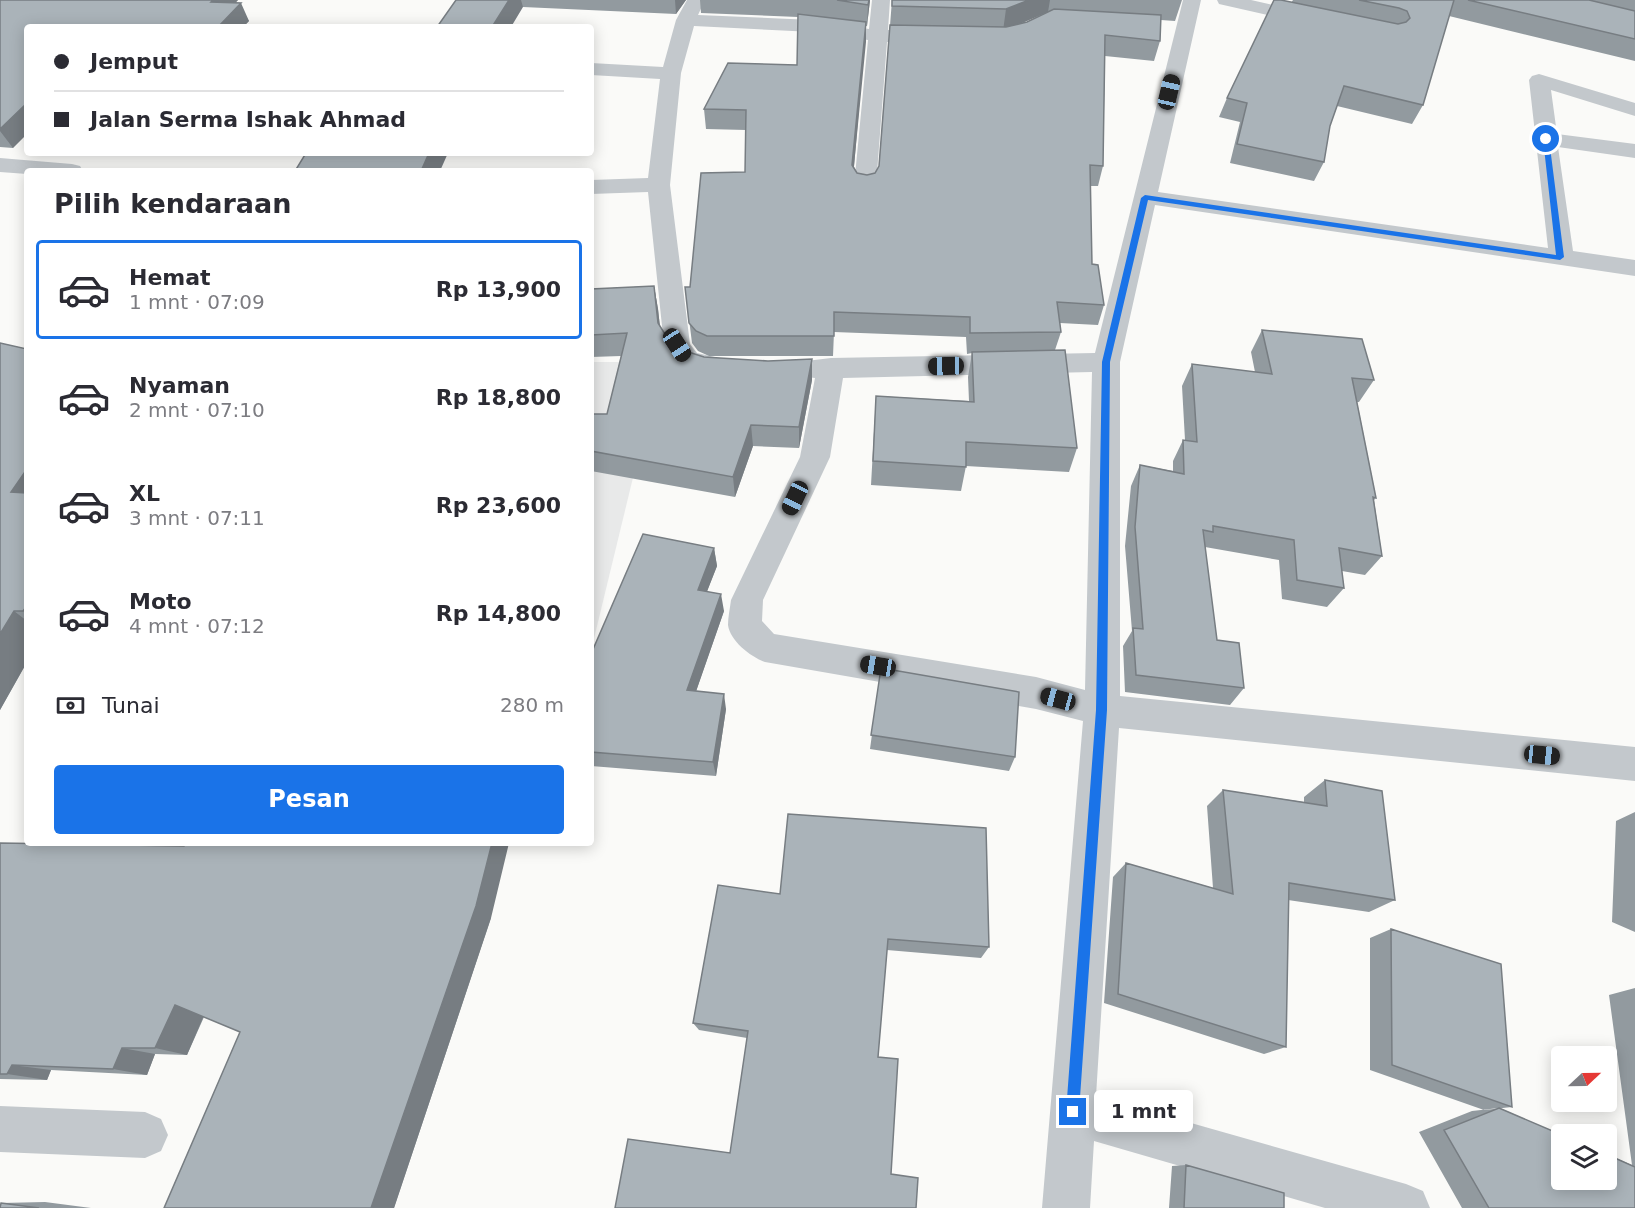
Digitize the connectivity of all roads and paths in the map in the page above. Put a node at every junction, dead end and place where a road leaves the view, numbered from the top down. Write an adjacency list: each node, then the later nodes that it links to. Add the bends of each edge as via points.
1 (696, 0): 5 (street)
2 (881, 0): 7 (street)
3 (1226, 0): 6 (street)
4 (1179, 19): 19 (street)
5 (686, 20): 7 (street, via 813,26); 10 (street)
6 (1331, 23)
7 (878, 36): 8 (street); 17 (street)
8 (957, 38)
9 (594, 69): 10 (street)
10 (671, 73): 16 (street)
11 (1635, 110): 12 (street, via 1539,80)
12 (1546, 139): 13 (street); 20 (street)
13 (1635, 151)
14 (0, 165): 15 (street)
15 (36, 168)
16 (659, 185): 18 (street); 23 (street, via 677,345 687,360 707,367)
17 (865, 186)
18 (594, 187)
19 (1145, 198): 20 (street); 22 (street)
20 (1560, 257): 21 (street)
21 (1635, 268)
22 (1106, 362): 24 (street); 26 (street)
23 (738, 368)
24 (831, 369): 25 (street); 26 (street, via 815,457 747,600 745,626 765,647 1036,693)
25 (779, 370)
26 (1102, 710): 27 (street); 28 (street)
27 (1635, 764)
28 (1073, 1112): 31 (street); 32 (street)
29 (0, 1129): 30 (street)
30 (145, 1135)
31 (1066, 1208)
32 (1406, 1208)

